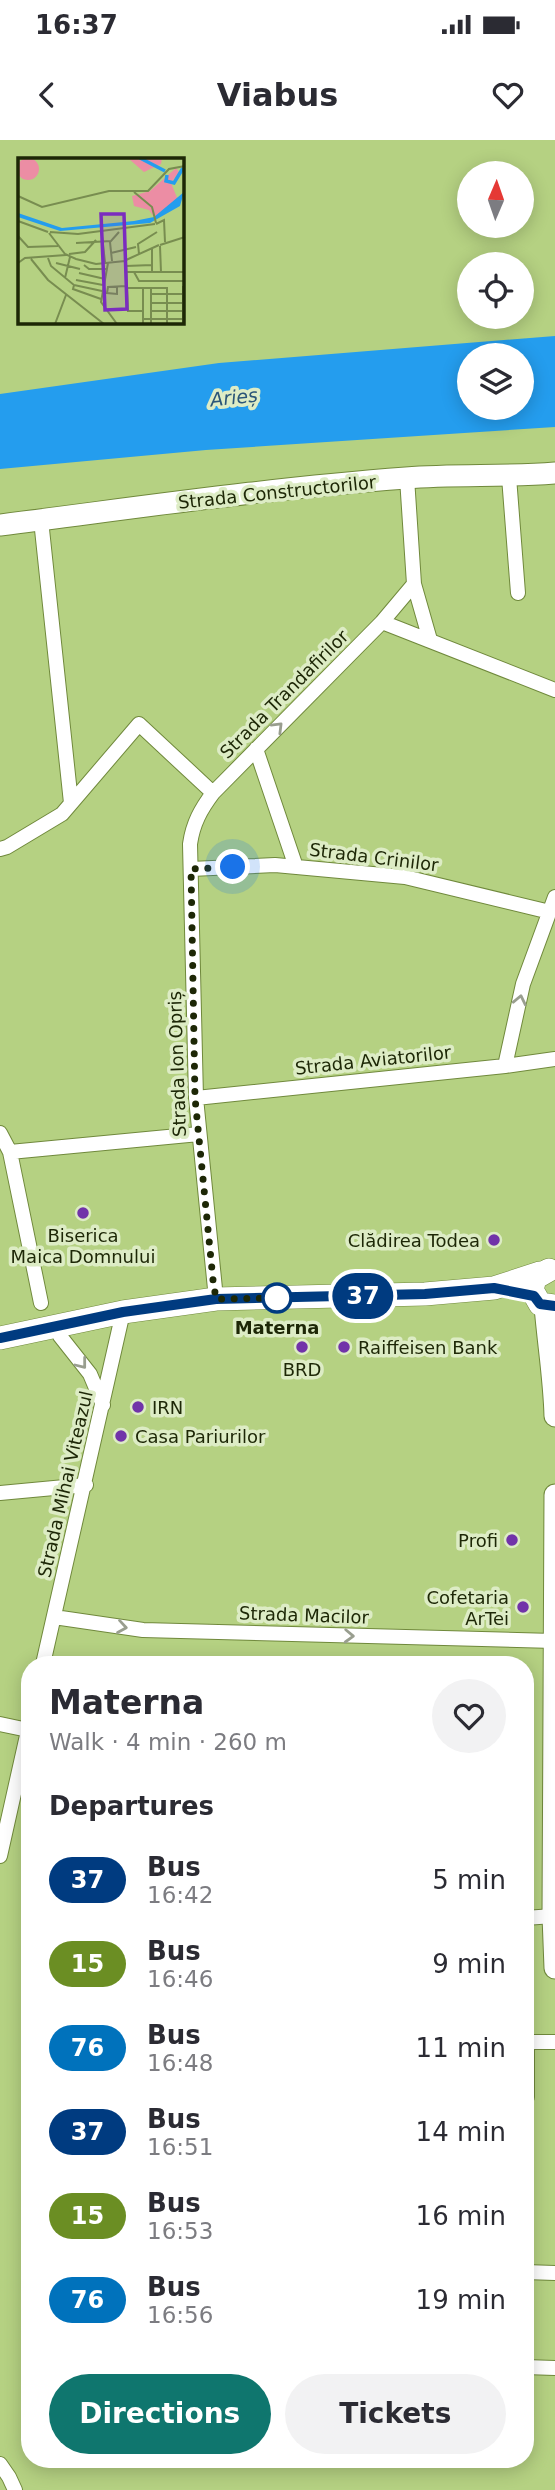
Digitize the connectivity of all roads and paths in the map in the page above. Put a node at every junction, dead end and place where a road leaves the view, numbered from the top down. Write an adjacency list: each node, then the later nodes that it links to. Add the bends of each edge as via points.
1 (555, 473): 2 (street, Strada Constructorilor)
2 (509, 477): 3 (street, Strada Constructorilor); 7 (street)
3 (407, 478): 4 (street, Strada Constructorilor); 6 (street)
4 (41, 520): 5 (street, Strada Constructorilor); 13 (street)
5 (0, 525)
6 (415, 583): 8 (street, Strada Trandafirilor); 9 (street)
7 (519, 593)
8 (382, 622): 9 (street); 11 (street, Strada Trandafirilor, one-way to 8)
9 (430, 640): 10 (street)
10 (555, 690)
11 (256, 749): 12 (street, Strada Trandafirilor); 15 (street)
12 (213, 793): 13 (street, via 139,724); 16 (street, Strada Trandafirilor, via 193,828)
13 (71, 803): 14 (street, via 62,814)
14 (0, 849)
15 (296, 867): 16 (street, Strada Crinilor); 18 (street, Strada Crinilor, via 405,877)
16 (191, 869): 21 (street, Strada Ion Opriș)
17 (555, 897): 18 (street)
18 (550, 912): 20 (street, one-way to 18, via 523,984)
19 (555, 1059): 20 (street, Strada Aviatorilor)
20 (505, 1066): 21 (street, Strada Aviatorilor)
21 (195, 1098): 23 (street, Strada Ion Opriș)
22 (0, 1133): 24 (street)
23 (199, 1134): 24 (street); 29 (street, Strada Ion Opriș)
24 (10, 1152): 25 (street)
25 (16, 1181): 26 (street); 30 (street)
26 (0, 1184)
27 (547, 1272): 28 (main road); 31 (main road, via 533,1284)
28 (494, 1288): 29 (main road); 31 (main road)
29 (216, 1299): 32 (main road)
30 (41, 1303)
31 (545, 1303): 35 (street)
32 (123, 1312): 33 (main road); 36 (street, Strada Mihai Viteazul)
33 (57, 1326): 34 (main road); 36 (street, one-way to 36, via 90,1374)
34 (0, 1338)
35 (554, 1375): 37 (street)
36 (103, 1405): 38 (street, Strada Mihai Viteazul)
37 (555, 1416)
38 (86, 1485): 39 (street); 42 (street, Strada Mihai Viteazul)
39 (0, 1493)
40 (555, 1495): 41 (street)
41 (555, 1587): 43 (street)
42 (54, 1617): 43 (street, Strada Macilor, one-way to 43, via 143,1630); 44 (street, Strada Mihai Viteazul)
43 (554, 1641): 48 (street)
44 (45, 1656)
45 (0, 1724): 46 (street)
46 (21, 1725)
47 (21, 1762): 49 (street)
48 (554, 1827): 50 (street)
49 (0, 1856)
50 (553, 1916): 51 (street); 52 (street)
51 (534, 1917)
52 (555, 1968)
53 (534, 2042): 54 (street)
54 (555, 2042)
55 (534, 2272): 56 (street)
56 (555, 2273)
57 (534, 2367): 58 (street)
58 (555, 2368)
59 (0, 2464): 60 (street)
60 (15, 2490)

